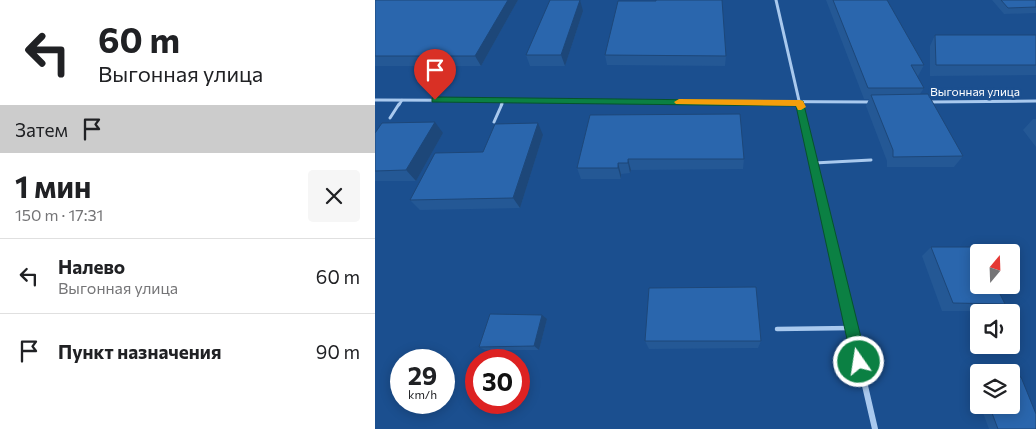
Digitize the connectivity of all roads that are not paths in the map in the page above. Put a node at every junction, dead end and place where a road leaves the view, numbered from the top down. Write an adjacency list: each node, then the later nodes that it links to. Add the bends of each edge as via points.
1 (776, 0): 8 (street)
2 (375, 100): 3 (street)
3 (401, 100): 4 (street); 9 (lane)
4 (503, 101): 8 (street); 10 (lane)
5 (1036, 101): 7 (street, Выгонная улица)
6 (879, 102): 8 (street)
7 (918, 102)
8 (800, 103): 12 (street)
9 (390, 118)
10 (495, 122)
11 (871, 160): 12 (lane)
12 (814, 163): 13 (street)
13 (852, 328): 14 (lane); 15 (street)
14 (777, 329)
15 (875, 429)

